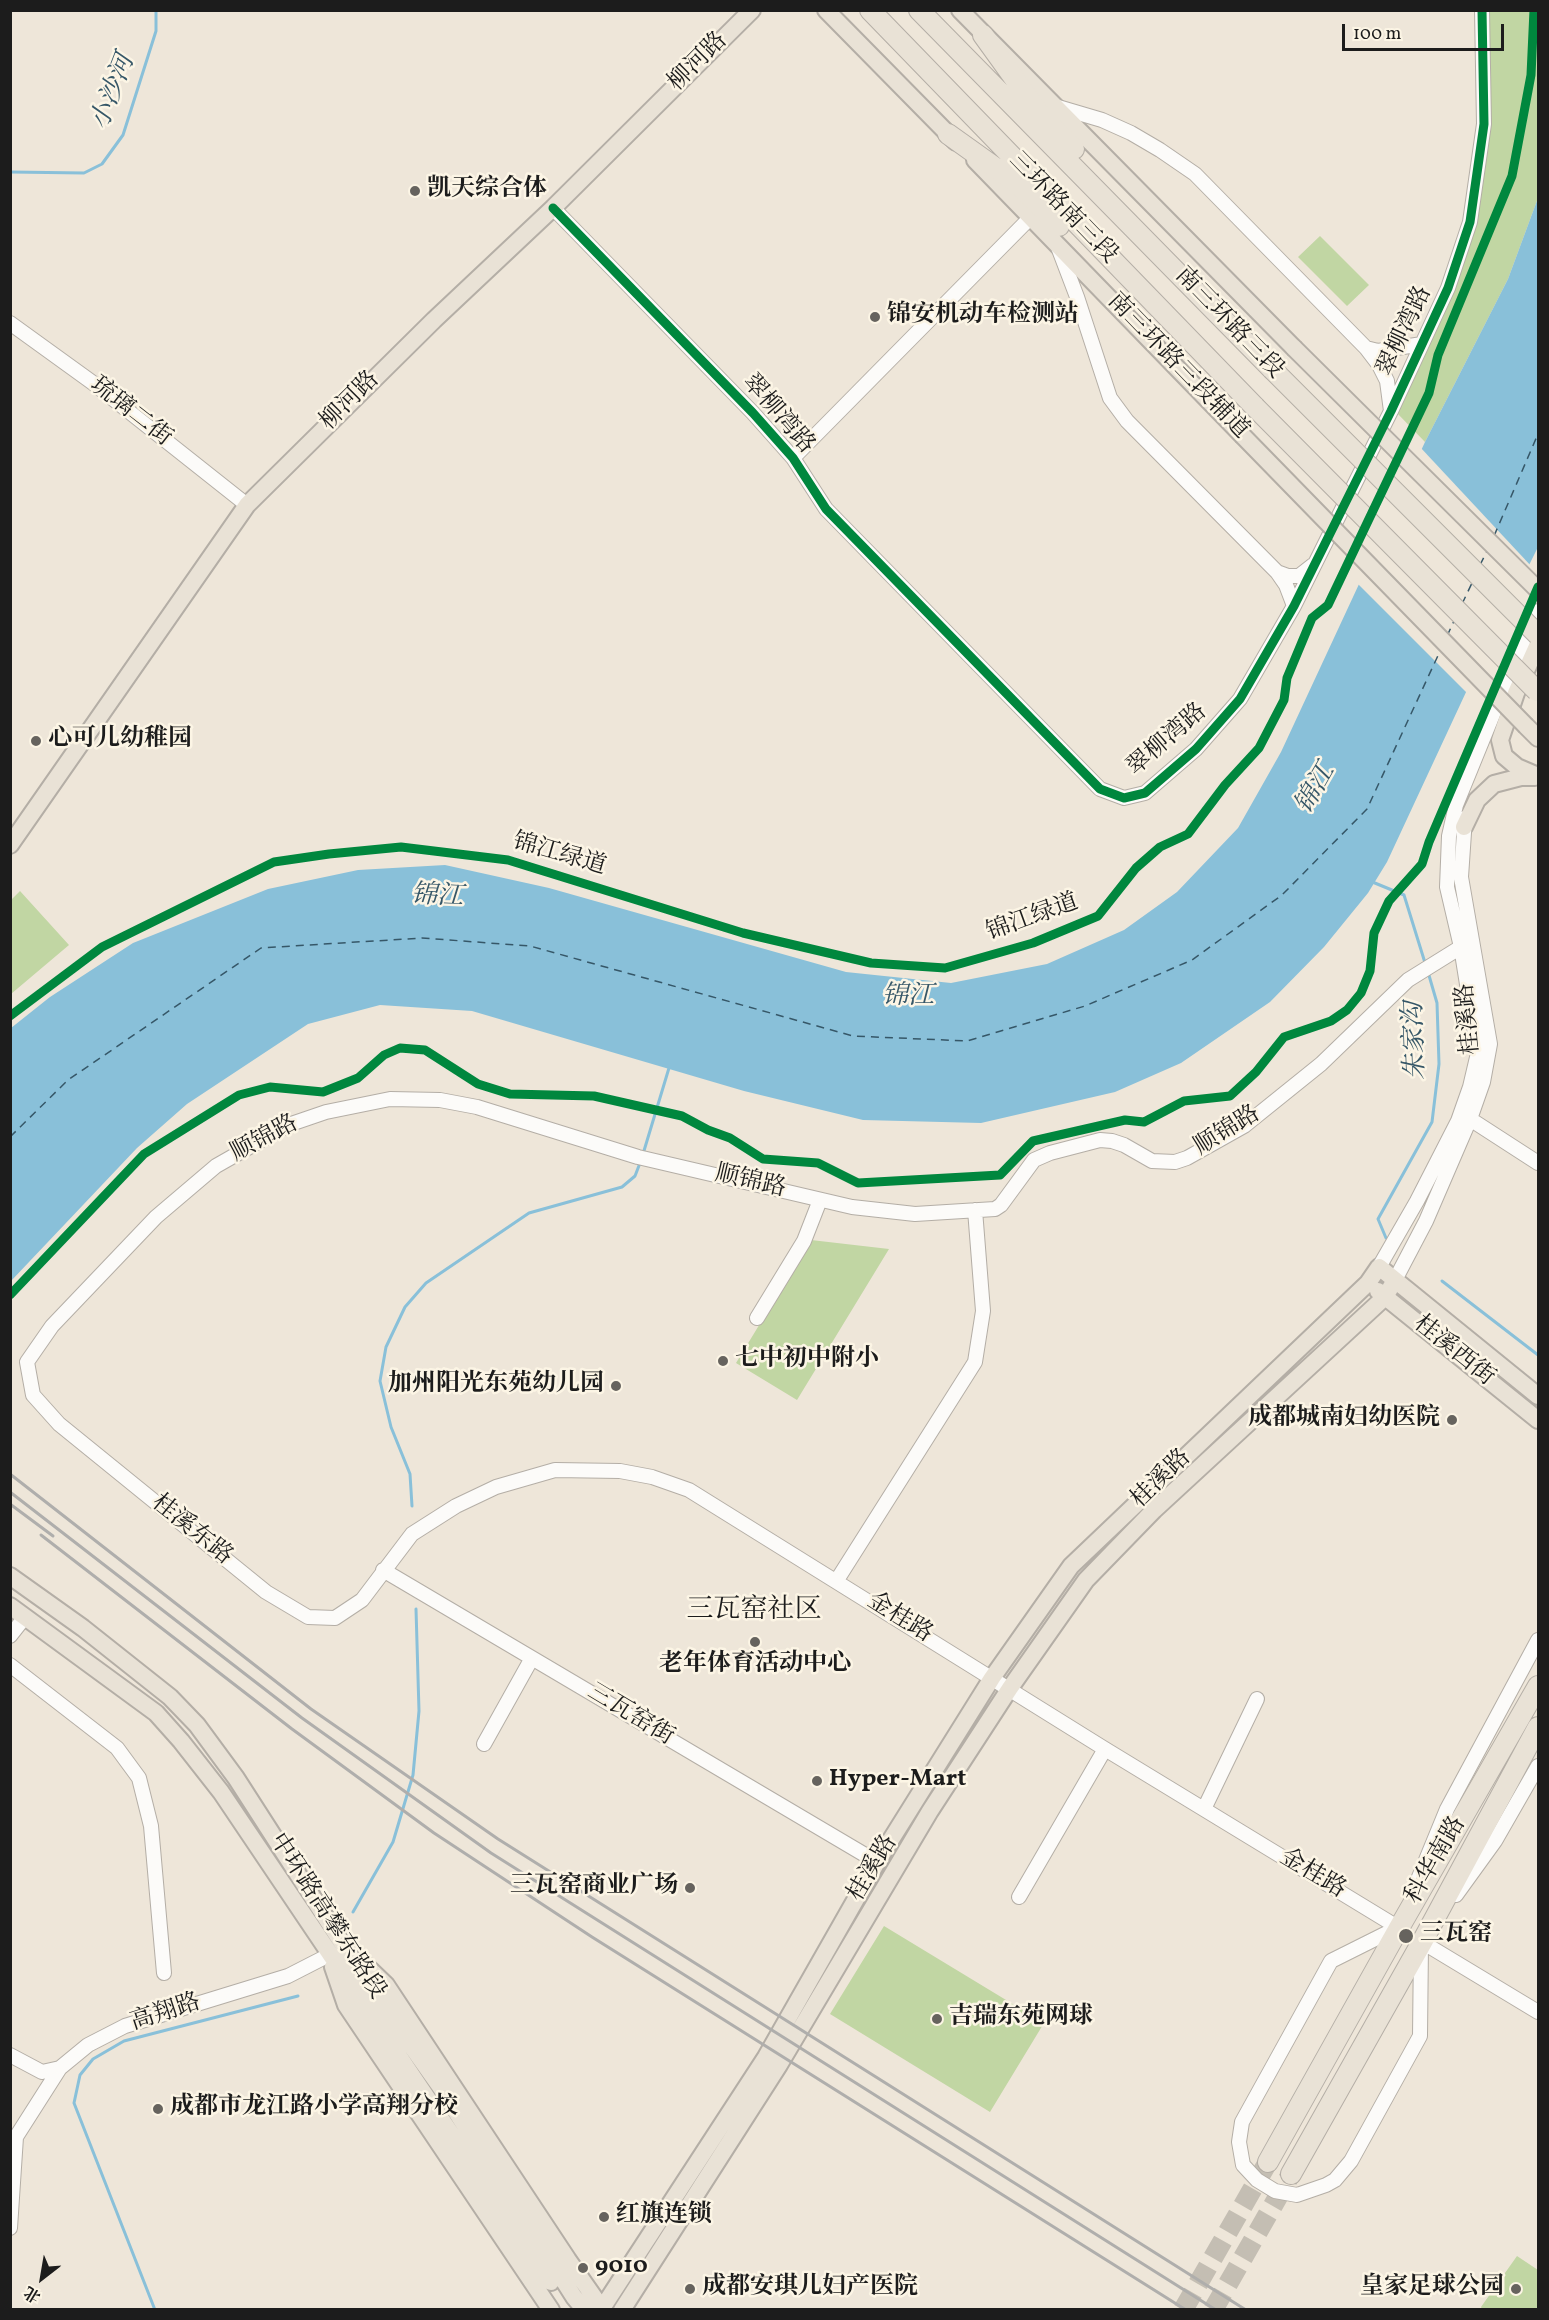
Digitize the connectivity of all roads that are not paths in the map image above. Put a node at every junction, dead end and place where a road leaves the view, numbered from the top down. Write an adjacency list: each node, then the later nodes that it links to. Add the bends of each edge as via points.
1 (752, 10): 10 (main road, 柳河路)
2 (826, 10): 9 (main road, 南三环路三段辅道)
3 (870, 10): 17 (highway, 三环路南三段)
4 (919, 10): 13 (highway, 南三环路三段)
5 (960, 10): 7 (main road)
6 (1482, 11): 15 (street, 翠柳湾路, via 1484,124 1470,222 1449,288)
7 (983, 35): 8 (main road); 13 (highway, via 1040,114 1155,232)
8 (1058, 107): 16 (street, via 1131,133 1195,174); 24 (main road, bridge)
9 (948, 134): 11 (main road, 南三环路三段辅道); 17 (highway, via 1018,184 1147,315)
10 (553, 208): 20 (street, 翠柳湾路); 21 (main road, 柳河路)
11 (1031, 217): 12 (main road, 南三环路三段辅道); 20 (street)
12 (1056, 242): 23 (street, via 1110,398 1127,421); 31 (main road, 南三环路三段辅道, bridge)
13 (1177, 272): 28 (highway, 南三环路三段, bridge)
14 (10, 323): 21 (street, 琉璃二街)
15 (1422, 344): 16 (street, via 1378,351); 19 (street, 翠柳湾路)
16 (1366, 348): 19 (street, via 1387,381)
17 (1228, 380): 18 (highway, 三环路南三段)
18 (1255, 407): 30 (highway, 南三环路三段, bridge)
19 (1391, 411): 22 (street, 翠柳湾路)
20 (793, 458): 25 (street, 翠柳湾路, via 826,509 1100,789 1124,798 1145,793 1210,734 1240,699)
21 (247, 504): 34 (main road, 柳河路)
22 (1316, 563): 23 (street, via 1299,576); 25 (street, 翠柳湾路)
23 (1277, 572): 25 (street)
24 (1539, 591)
25 (1294, 606)
26 (1539, 611): 35 (street, 桂溪路, via 1460,796 1449,836 1447,887)
27 (1539, 629): 33 (street, 桂溪路, via 1469,796)
28 (1539, 635)
29 (1539, 644): 32 (main road, via 1500,740 1504,756 1517,767)
30 (1538, 692)
31 (1539, 738)
32 (1539, 776): 33 (main road, via 1494,784 1477,800)
33 (1464, 827): 35 (street, 桂溪路, via 1461,877)
34 (10, 845)
35 (1467, 945): 36 (street, 桂溪路, via 1490,1044 1483,1082); 39 (street, 顺锦路, via 1408,980 1321,1064 1244,1126 1187,1158 1152,1161 1124,1145 1100,1140 1034,1160 1001,1205); 40 (street, 桂溪路, via 1478,1053 1470,1087 1458,1121)
36 (1470, 1119): 37 (street); 41 (street, 桂溪路, via 1426,1221)
37 (1539, 1163)
38 (820, 1200): 39 (street, 顺锦路, via 915,1214); 44 (street, via 804,1241); 45 (street, 顺锦路, via 643,1158 477,1107 440,1100 390,1099 288,1125 216,1166 156,1217 52,1326)
39 (975, 1210): 50 (street, via 983,1311 975,1362)
40 (1379, 1267): 41 (main road, 桂溪西街); 42 (main road, 桂溪路)
41 (1395, 1280): 43 (main road, 桂溪路); 46 (main road, 桂溪西街)
42 (1368, 1283): 43 (main road, 桂溪西街); 57 (main road, 桂溪路, via 1071,1566)
43 (1385, 1298): 47 (main road, 桂溪西街); 59 (main road, 桂溪路, via 1154,1510 1086,1580)
44 (757, 1318)
45 (27, 1362): 48 (street, 桂溪东路, via 33,1395 59,1424 266,1592 308,1617 334,1618 362,1600)
46 (1539, 1396)
47 (1539, 1420)
48 (383, 1570): 50 (street, 金桂路, via 412,1534 496,1487 555,1470 620,1471 689,1490); 55 (street, 三瓦窑街)
49 (10, 1576): 70 (main road, 中环路高攀东路段, via 170,1697 197,1725)
50 (837, 1580): 57 (street, 金桂路)
51 (10, 1606): 52 (main road, 中环路高攀东路段)
52 (25, 1617): 53 (street); 71 (main road, 中环路高攀东路段, via 156,1713 221,1792)
53 (10, 1636)
54 (1539, 1640): 68 (street, via 1447,1809)
55 (532, 1658): 62 (street); 66 (street, 三瓦窑街)
56 (10, 1665): 72 (street, via 117,1748 139,1778 151,1826)
57 (992, 1678): 59 (street, 金桂路); 66 (main road, 桂溪路)
58 (1539, 1686): 68 (highway, 科华南路)
59 (1010, 1688): 63 (street, 金桂路); 84 (main road, 桂溪路, via 930,1810 779,2065)
60 (1257, 1699): 65 (street)
61 (1539, 1727): 69 (highway, 科华南路)
62 (484, 1744)
63 (1106, 1749): 65 (street, 金桂路); 67 (street)
64 (1539, 1766): 69 (street, via 1495,1841)
65 (1204, 1809): 68 (street, 金桂路)
66 (877, 1862): 80 (main road, 桂溪路, via 766,2057)
67 (1019, 1897)
68 (1399, 1928): 69 (street, via 1331,1961 1242,2122 1239,2142 1243,2165 1275,2191 1297,2195 1326,2186 1351,2162 1420,2036); 77 (highway, 科华南路)
69 (1422, 1942): 74 (street); 78 (highway, 科华南路)
70 (345, 1946): 73 (main road, 中环路高攀东路段); 80 (main road, via 386,1985)
71 (329, 1955): 73 (main road, 中环路高攀东路段); 76 (street, 高翔路, via 288,1977 125,2026 88,2045); 81 (main road, via 346,2005)
72 (164, 1972)
73 (373, 2004): 82 (main road, 中环路高攀东路段); 83 (main road, 中环路高攀东路段, via 441,2088)
74 (1539, 2012)
75 (10, 2055): 76 (street, via 42,2072)
76 (60, 2068): 79 (street, 高翔路, via 16,2137)
77 (1268, 2162)
78 (1291, 2174)
79 (10, 2228)
80 (602, 2309)
81 (551, 2310)
82 (570, 2310)
83 (585, 2310)
84 (622, 2310)

